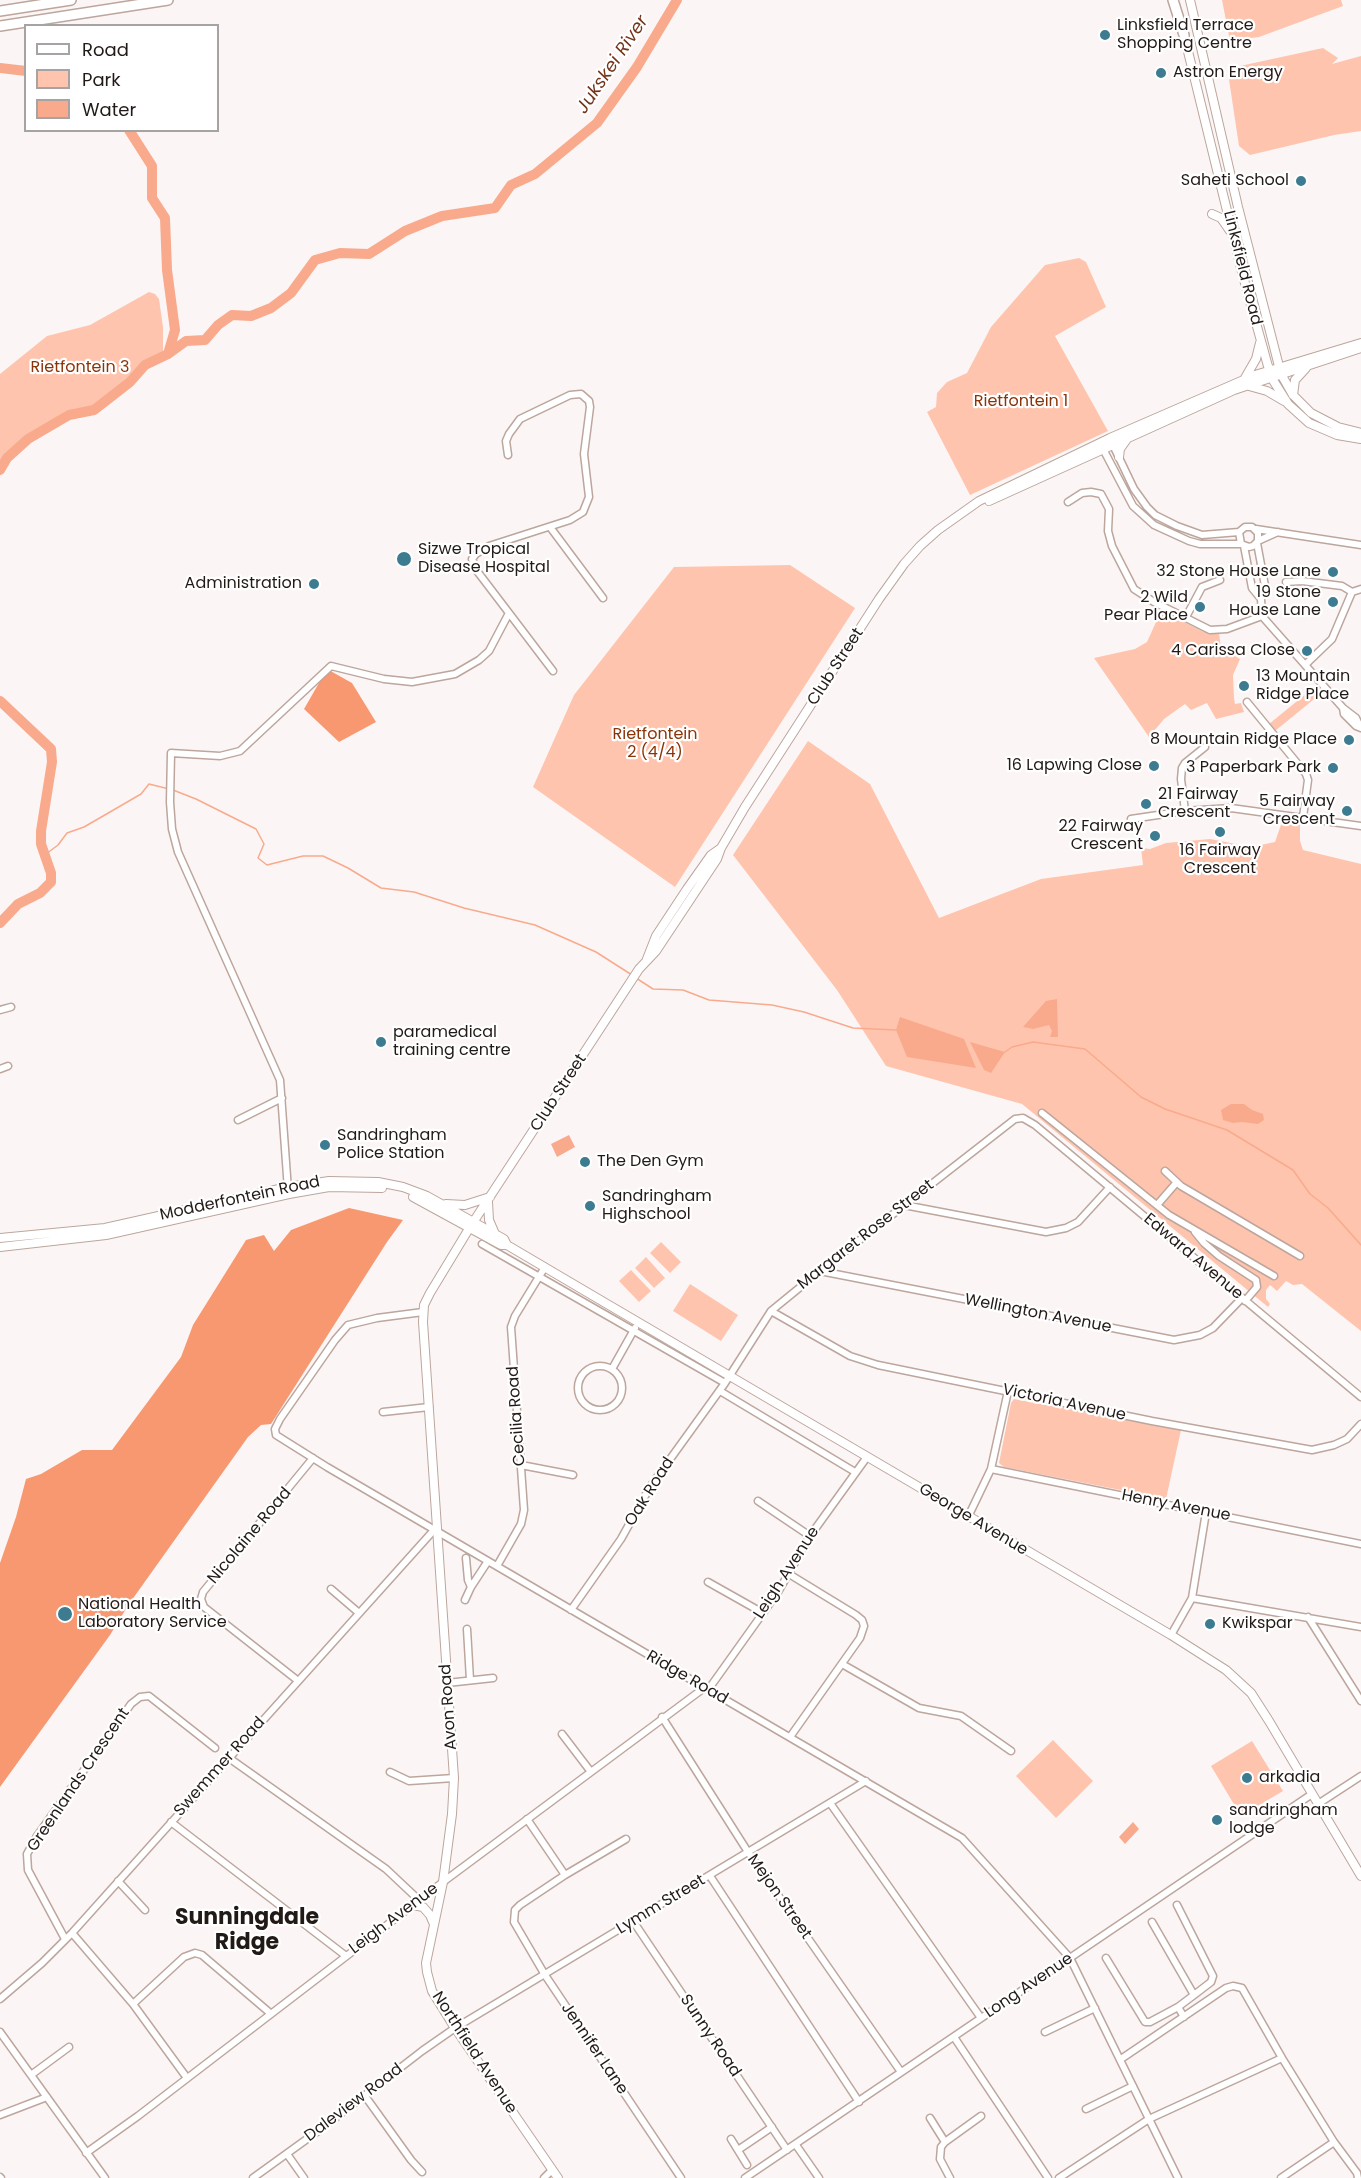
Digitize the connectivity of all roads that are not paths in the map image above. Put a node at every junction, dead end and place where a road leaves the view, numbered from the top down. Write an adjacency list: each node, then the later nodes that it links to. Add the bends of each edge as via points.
1 (71, 0): 5 (highway)
2 (168, 0): 6 (highway)
3 (1174, 0): 7 (highway)
4 (1190, 0): 12 (main road, Linksfield Road)
5 (0, 11)
6 (0, 26)
7 (1184, 35): 9 (main road, Linksfield Road)
8 (1212, 214): 9 (main road, via 1221,218)
9 (1233, 237): 10 (main road, Linksfield Road)
10 (1260, 341): 17 (main road, Linksfield Road); 18 (main road)
11 (1361, 343): 14 (main road)
12 (1274, 348): 14 (main road); 16 (main road, Linksfield Road)
13 (1361, 348): 15 (main road)
14 (1295, 362): 16 (main road)
15 (1310, 365): 16 (main road); 19 (main road, via 1295,380)
16 (1280, 371): 17 (main road, Club Street); 19 (main road, Linksfield Road)
17 (1270, 374): 18 (main road, Club Street); 20 (main road, Linksfield Road)
18 (1246, 382): 20 (main road); 23 (main road, Club Street); 25 (main road, Club Street)
19 (1293, 395): 21 (main road, Linksfield Road)
20 (1288, 404): 21 (main road, Linksfield Road, via 1309,423)
21 (1337, 431): 22 (main road); 24 (main road)
22 (1361, 433)
23 (1129, 438): 25 (main road, Club Street); 28 (main road)
24 (1361, 439)
25 (1111, 442): 26 (main road, Club Street); 28 (street)
26 (1102, 447): 35 (street, via 1133,506 1154,525 1200,544); 69 (main road, Club Street, via 979,501 938,530 904,564 721,848 705,862 675,906 647,959)
27 (507, 455): 30 (street, via 506,441 520,419 576,393 589,401 584,444 589,485 587,506 577,516)
28 (1119, 457): 32 (street, via 1134,489 1155,515 1202,535)
29 (1068, 502): 47 (street, via 1082,494 1101,494 1109,509 1112,546 1134,589)
30 (550, 527): 43 (street); 45 (street, via 489,546 472,559)
31 (1256, 529): 32 (street, via 1249,526); 33 (street); 34 (street)
32 (1239, 532): 35 (street)
33 (1278, 532): 34 (street); 36 (street)
34 (1258, 542): 35 (street, via 1249,547); 37 (street)
35 (1242, 545): 38 (street)
36 (1361, 545)
37 (1260, 561): 38 (street); 44 (street, via 1265,586)
38 (1247, 563): 44 (street, via 1252,588)
39 (1220, 580): 47 (street, via 1202,587)
40 (1286, 582): 42 (street, via 1342,586)
41 (1361, 590): 42 (street)
42 (1352, 592): 48 (street, via 1332,639)
43 (603, 598)
44 (1261, 599): 46 (street)
45 (509, 613): 49 (street); 61 (street, via 489,651 463,670 405,682 331,666 244,748 220,756 171,753 172,829 180,859 276,1070)
46 (1262, 616): 47 (street, via 1218,631); 48 (street)
47 (1186, 617)
48 (1306, 664): 51 (street, via 1344,714)
49 (553, 671)
50 (1247, 702): 54 (street, via 1306,774)
51 (1361, 728)
52 (1205, 747): 53 (street, via 1182,768)
53 (1185, 811): 54 (street, via 1231,808); 55 (street)
54 (1303, 817): 56 (street)
55 (1131, 819)
56 (1361, 826)
57 (11, 1007): 58 (street)
58 (0, 1010)
59 (8, 1066): 60 (street)
60 (0, 1069)
61 (282, 1098): 64 (street); 68 (street)
62 (1042, 1113): 72 (street)
63 (1023, 1118): 67 (street, Edward Avenue); 71 (street, Margaret Rose Street, via 1008,1124)
64 (238, 1120)
65 (1165, 1171): 66 (street)
66 (1177, 1182): 72 (street); 82 (street)
67 (1110, 1187): 71 (street, via 1077,1222 1046,1232); 87 (street, Edward Avenue)
68 (288, 1190): 70 (main road, Modderfontein Road, via 329,1181 378,1182 403,1187); 73 (main road, Modderfontein Road, via 379,1187 402,1192); 76 (main road, Modderfontein Road, via 114,1226); 79 (main road, Modderfontein Road, via 106,1235)
69 (490, 1198): 70 (main road, via 465,1205); 73 (main road, Club Street); 75 (main road, via 489,1220)
70 (441, 1203): 73 (main road, Modderfontein Road)
71 (904, 1205): 84 (street, Margaret Rose Street)
72 (1157, 1205): 74 (street)
73 (472, 1224): 75 (main road, George Avenue); 78 (main road, George Avenue, via 501,1245); 89 (main road, via 435,1282)
74 (1193, 1229): 80 (street); 81 (street)
75 (495, 1234): 78 (main road, George Avenue)
76 (0, 1238)
77 (482, 1244): 85 (street)
78 (507, 1245): 83 (main road, George Avenue)
79 (0, 1246)
80 (1222, 1246): 81 (street); 86 (street)
81 (1215, 1252): 87 (street, via 1256,1280 1257,1287)
82 (1300, 1256)
83 (544, 1267): 85 (street, Cecilia Road); 90 (main road, George Avenue)
84 (820, 1271): 87 (street, Wellington Avenue, via 1174,1340 1208,1331); 88 (street, Margaret Rose Street)
85 (539, 1276): 91 (street); 103 (street, Cecilia Road, via 511,1328)
86 (1274, 1276)
87 (1243, 1299): 97 (street, Edward Avenue)
88 (771, 1311): 93 (street, Margaret Rose Street); 96 (street, Victoria Avenue, via 859,1360)
89 (423, 1312): 98 (main road); 102 (street, Ridge Road, via 348,1325 335,1340 275,1429 279,1438)
90 (639, 1323): 91 (street); 93 (main road, George Avenue)
91 (634, 1331): 92 (street); 94 (street)
92 (612, 1369): 92 (street, via 622,1387 618,1401 599,1410 585,1405 578,1392 580,1378 590,1367)
93 (730, 1375): 94 (street, Oak Road); 101 (main road, George Avenue)
94 (725, 1383): 95 (street, Oak Road)
95 (720, 1391): 105 (street); 122 (street, Oak Road, via 650,1487 621,1539)
96 (1008, 1391): 100 (street, Victoria Avenue, via 1304,1449 1334,1445 1347,1439); 104 (street)
97 (1361, 1397)
98 (429, 1407): 99 (street); 110 (main road)
99 (383, 1412)
100 (1361, 1424)
101 (867, 1457): 105 (street, Leigh Avenue); 109 (main road, George Avenue)
102 (313, 1458): 110 (street, Ridge Road); 131 (street, Nicolaine Road, via 201,1599 204,1607)
103 (521, 1464): 106 (street); 115 (street, Cecilia Road, via 523,1518)
104 (992, 1469): 108 (street, Henry Avenue); 109 (street)
105 (855, 1472): 111 (street, Leigh Avenue)
106 (573, 1475)
107 (758, 1501): 111 (street)
108 (1206, 1512): 112 (street, Henry Avenue); 120 (street)
109 (968, 1517): 128 (main road, George Avenue)
110 (435, 1531): 114 (street, Ridge Road); 124 (street, Swemmer Road); 133 (main road, Avon Road)
111 (810, 1536): 116 (street, Leigh Avenue)
112 (1361, 1544)
113 (466, 1558): 118 (street)
114 (489, 1561): 115 (street, Ridge Road); 118 (street)
115 (497, 1566): 122 (street, Ridge Road)
116 (789, 1574): 123 (street, Leigh Avenue); 129 (street, via 862,1620 863,1634)
117 (708, 1582): 123 (street)
118 (471, 1587): 121 (street)
119 (331, 1589): 124 (street)
120 (1192, 1598): 125 (street); 128 (street)
121 (465, 1600)
122 (571, 1610): 134 (street, Ridge Road)
123 (763, 1612): 134 (street, Leigh Avenue)
124 (359, 1613): 131 (street, Swemmer Road)
125 (1308, 1617): 126 (street); 135 (street)
126 (1361, 1627)
127 (467, 1629): 132 (street)
128 (1171, 1635): 147 (main road, George Avenue, via 1226,1670 1251,1693)
129 (842, 1664): 138 (street); 140 (street, via 919,1708 961,1716)
130 (494, 1678): 132 (street)
131 (297, 1680): 141 (street, Swemmer Road)
132 (470, 1680): 133 (street)
133 (447, 1683): 145 (main road, Avon Road)
134 (706, 1689): 136 (street, Leigh Avenue); 138 (street, Ridge Road)
135 (1361, 1701)
136 (662, 1718): 143 (street, Leigh Avenue); 153 (street, Mejon Street)
137 (562, 1734): 143 (street)
138 (790, 1737): 146 (street, Ridge Road)
139 (215, 1748): 166 (street, Greenlands Crescent, via 149,1696 131,1704 27,1854 28,1870)
140 (1011, 1751)
141 (228, 1758): 151 (street, Swemmer Road); 159 (street, via 386,1869)
142 (390, 1772): 145 (street, via 409,1781)
143 (591, 1772): 150 (street, Leigh Avenue)
144 (1361, 1776): 149 (street)
145 (454, 1778): 158 (main road, Avon Road)
146 (866, 1781): 148 (street, Lymm Street); 168 (street, Ridge Road, via 966,1842)
147 (1312, 1794): 149 (main road, George Avenue); 168 (street, Long Avenue)
148 (830, 1803): 153 (street, Lymm Street); 178 (street)
149 (1318, 1804): 156 (main road, George Avenue)
150 (527, 1820): 154 (street); 158 (street, Leigh Avenue)
151 (171, 1821): 157 (street, Swemmer Road); 167 (street)
152 (626, 1839): 154 (street)
153 (748, 1852): 155 (street, Lymm Street); 186 (street, Mejon Street)
154 (564, 1875): 170 (street, Jennifer Lane, via 520,1905 513,1916 516,1928)
155 (710, 1876): 162 (street, Lymm Street); 192 (street)
156 (1361, 1876)
157 (118, 1881): 161 (street); 165 (street, Swemmer Road)
158 (443, 1882): 159 (street, Leigh Avenue); 164 (main road, Northfield Avenue)
159 (416, 1902): 164 (main road); 167 (street, Leigh Avenue)
160 (1177, 1905): 171 (street, via 1213,1976)
161 (145, 1910)
162 (633, 1921): 170 (street, Lymm Street); 198 (street, Sunny Road)
163 (1152, 1922): 171 (street)
164 (434, 1923): 179 (main road, Northfield Avenue, via 427,1977)
165 (72, 1933): 166 (street, Swemmer Road); 173 (street)
166 (65, 1940): 172 (street, Swemmer Road)
167 (346, 1956): 176 (street, Leigh Avenue)
168 (1070, 1958): 175 (street, Ridge Road); 178 (street, Long Avenue)
169 (1106, 1958): 174 (street, via 1146,2024)
170 (545, 1975): 179 (street, Lymm Street); 216 (street, Jennifer Lane)
171 (1194, 1995): 174 (street)
172 (0, 1999)
173 (133, 2004): 176 (street, via 184,1957 195,1953); 188 (street)
174 (1178, 2007): 177 (street)
175 (1095, 2008): 181 (street); 185 (street, Ridge Road)
176 (270, 2013): 188 (street, Leigh Avenue)
177 (1184, 2017): 184 (street, via 1226,1988 1238,1986 1245,1990); 185 (street)
178 (981, 2018): 182 (street, Long Avenue)
179 (455, 2028): 190 (street, Daleview Road); 208 (main road, Northfield Avenue)
180 (0, 2032): 187 (street)
181 (1045, 2032)
182 (954, 2037): 186 (street, Long Avenue); 220 (street)
183 (69, 2047): 187 (street)
184 (1282, 2058): 197 (street); 201 (street)
185 (1121, 2059): 189 (street, Ridge Road)
186 (901, 2072): 192 (street, Long Avenue)
187 (31, 2075): 191 (street)
188 (187, 2078): 205 (street, Leigh Avenue)
189 (1133, 2086): 193 (street); 197 (street, Ridge Road)
190 (365, 2096): 206 (street, Daleview Road); 209 (street)
191 (47, 2097): 194 (street); 205 (street)
192 (860, 2102): 202 (street, Long Avenue)
193 (1086, 2109)
194 (0, 2115)
195 (981, 2116): 200 (street)
196 (930, 2118): 200 (street)
197 (1149, 2119): 221 (street); 222 (street, Ridge Road)
198 (772, 2127): 203 (street); 204 (street, Sunny Road)
199 (731, 2139): 203 (street)
200 (945, 2142): 219 (street, via 940,2159)
201 (1334, 2142): 210 (street); 223 (street)
202 (796, 2145): 204 (street, Long Avenue); 218 (street)
203 (738, 2150): 207 (street)
204 (787, 2150): 217 (street, Long Avenue)
205 (86, 2153): 211 (street)
206 (287, 2154): 212 (street, Daleview Road); 213 (street)
207 (747, 2164)
208 (552, 2171): 214 (street); 215 (main road, Northfield Avenue)
209 (422, 2172)
210 (1359, 2174)
211 (105, 2178)
212 (254, 2178)
213 (304, 2178)
214 (544, 2178)
215 (558, 2178)
216 (681, 2178)
217 (745, 2178)
218 (819, 2178)
219 (950, 2178)
220 (1048, 2178)
221 (1059, 2178)
222 (1178, 2178)
223 (1281, 2178)

